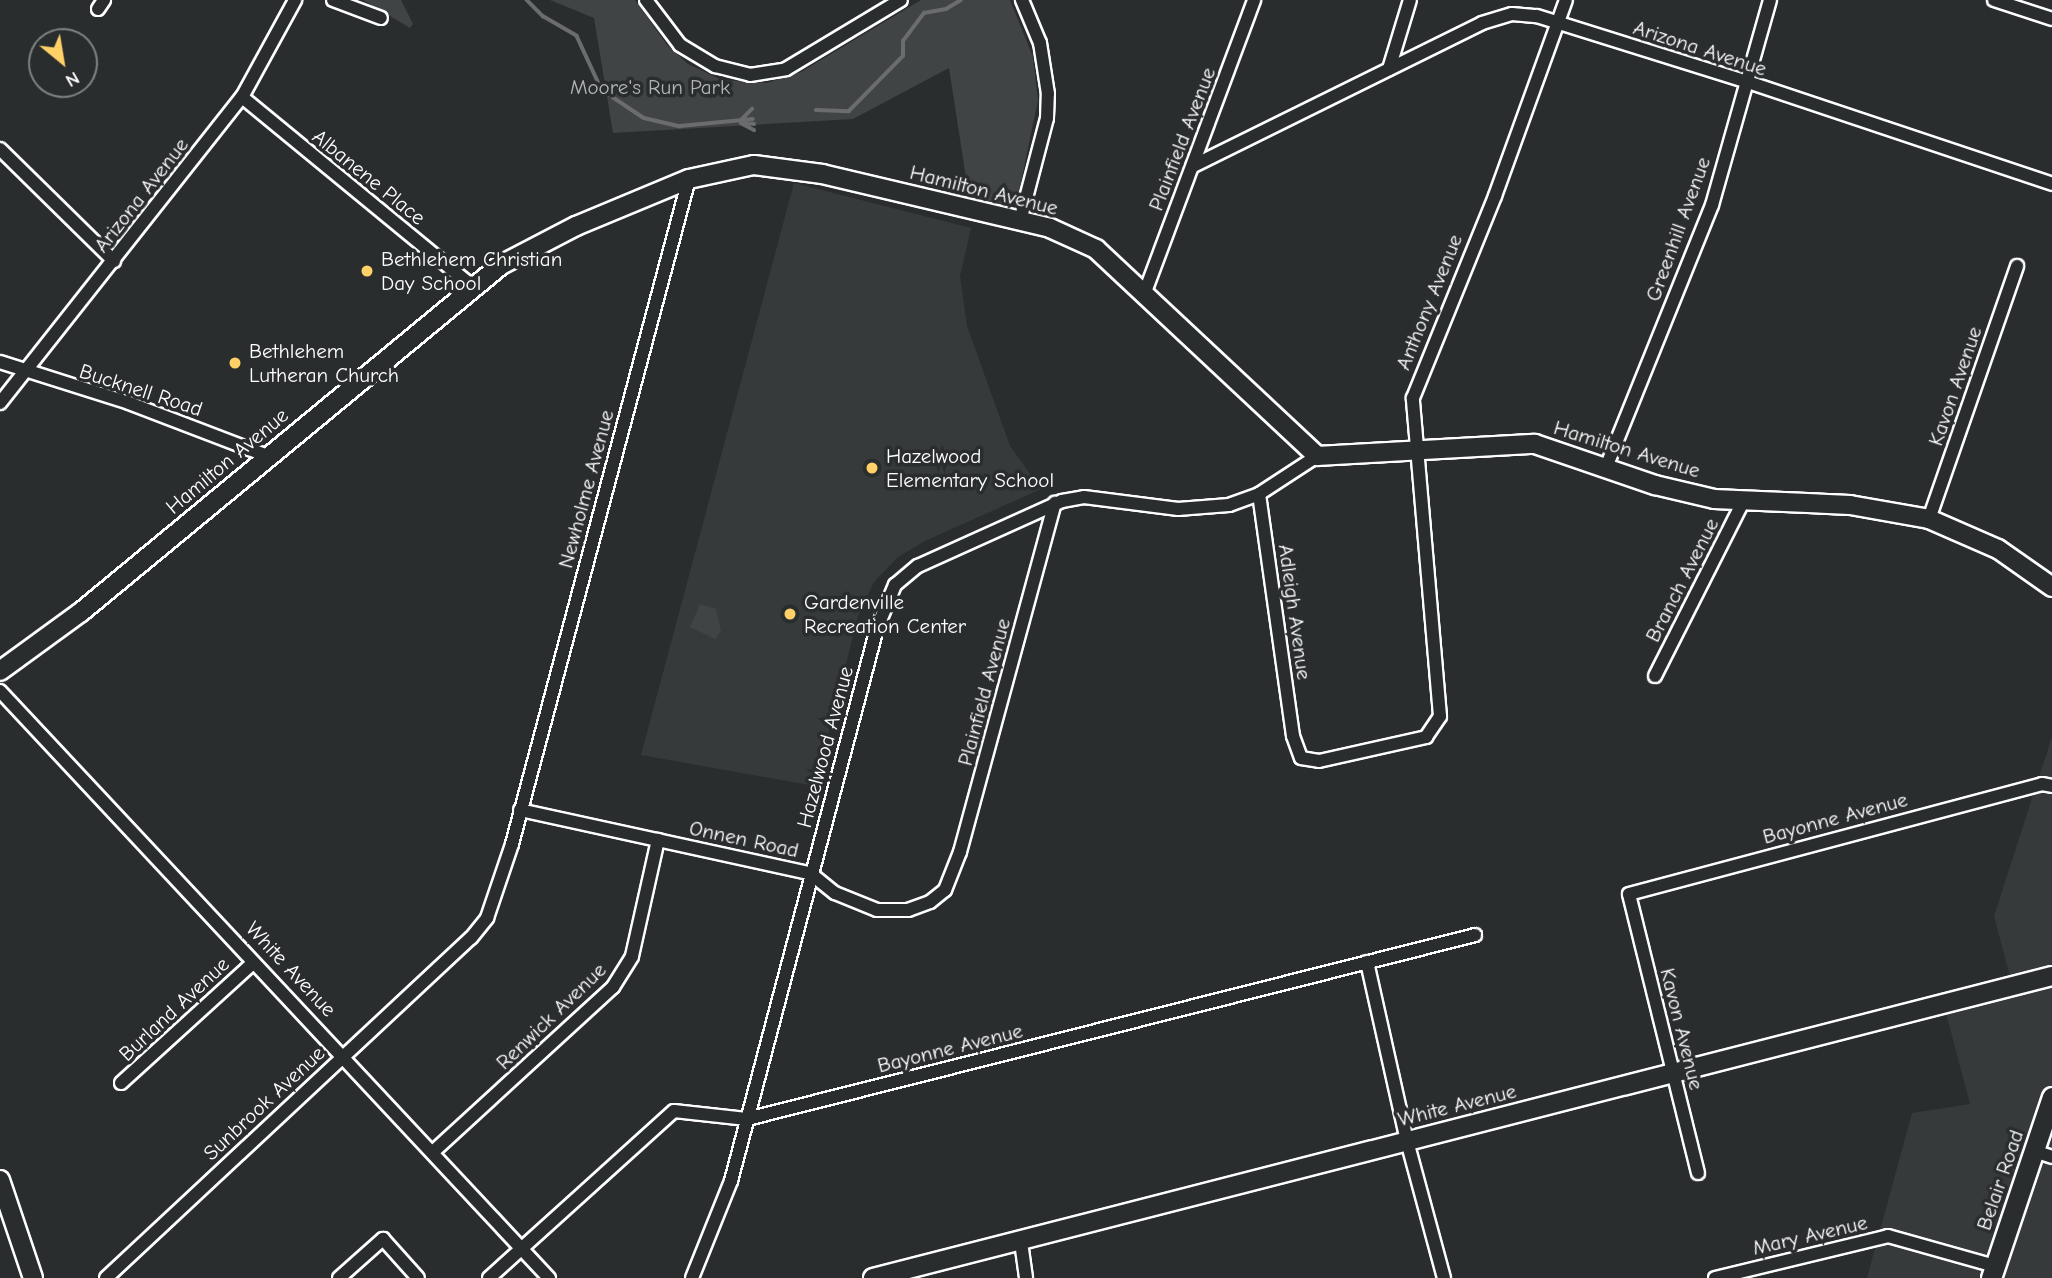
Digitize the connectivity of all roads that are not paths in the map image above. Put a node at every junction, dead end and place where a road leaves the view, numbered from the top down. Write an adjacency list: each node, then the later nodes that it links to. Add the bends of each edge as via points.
1 (295, 0): 16 (street, Arizona Avenue)
2 (333, 0): 11 (street)
3 (646, 0): 4 (street, via 680,45 715,66 750,75 794,65)
4 (901, 0)
5 (1022, 0): 21 (street, via 1040,43 1048,94 1047,118)
6 (1254, 0): 18 (street, Plainfield Avenue)
7 (1410, 0): 14 (street)
8 (1566, 0): 13 (street, Anthony Avenue)
9 (1770, 0): 15 (street, Greenhill Avenue)
10 (1994, 0): 12 (street)
11 (381, 18)
12 (2052, 19)
13 (1557, 22): 14 (street, Arizona Avenue, via 1524,14 1502,16); 15 (street, Arizona Avenue); 29 (street, Anthony Avenue, via 1494,196 1417,383 1413,398)
14 (1389, 69): 18 (street, Arizona Avenue)
15 (1748, 82): 20 (street, Arizona Avenue); 32 (street, Greenhill Avenue, via 1712,205)
16 (242, 97): 22 (street, Arizona Avenue); 24 (street, Albanene Place)
17 (0, 149): 22 (street)
18 (1193, 166): 25 (street, Plainfield Avenue)
19 (689, 179): 21 (street, Hamilton Avenue, via 769,165); 24 (street, Hamilton Avenue, via 545,241); 43 (street, Newholme Avenue)
20 (2052, 184)
21 (1020, 221): 25 (street, Hamilton Avenue, via 1050,228 1096,249)
22 (114, 261): 27 (street, Arizona Avenue)
23 (2017, 266): 36 (street, Kavon Avenue)
24 (473, 287): 30 (street, Hamilton Avenue)
25 (1145, 292): 31 (street, Hamilton Avenue)
26 (0, 362): 27 (street, Bucknell Road)
27 (24, 373): 28 (street, Arizona Avenue); 30 (street, Bucknell Road, via 129,403)
28 (0, 403)
29 (1417, 452): 31 (street, Hamilton Avenue); 32 (street, Hamilton Avenue, via 1535,444); 41 (street, Anthony Avenue, via 1440,716 1433,732 1418,740 1319,761 1301,758)
30 (268, 456): 38 (street, Hamilton Avenue, via 55,633)
31 (1317, 456): 33 (street, Hazelwood Avenue)
32 (1607, 466): 34 (street, Hamilton Avenue, via 1675,491)
33 (1259, 494): 35 (street, Hazelwood Avenue, via 1229,505 1178,509 1084,497); 41 (street, Adleigh Avenue)
34 (1743, 502): 36 (street, Hamilton Avenue, via 1850,505); 39 (street, Branch Avenue)
35 (1055, 503): 45 (street, Hazelwood Avenue, via 918,566 895,585 877,628); 46 (street, Plainfield Avenue)
36 (1929, 519): 37 (street, Hamilton Avenue, via 1998,549)
37 (2052, 587)
38 (0, 671)
39 (1655, 676)
40 (0, 691): 49 (street, White Avenue)
41 (1293, 736)
42 (2052, 786): 47 (street, Bayonne Avenue, via 2042,784)
43 (520, 810): 44 (street, Onnen Road); 52 (street, Sunbrook Avenue, via 487,918 471,938)
44 (658, 840): 45 (street, Onnen Road); 58 (street, Renwick Avenue, via 632,956 613,987)
45 (810, 873): 46 (street, Onnen Road, via 835,893 877,910 922,906); 56 (street, Hazelwood Avenue)
46 (946, 890)
47 (1629, 894): 53 (street, Kavon Avenue)
48 (1475, 935): 50 (street, Bayonne Avenue)
49 (253, 962): 52 (street, White Avenue); 54 (street, Burland Avenue)
50 (1367, 962): 56 (street, Bayonne Avenue); 57 (street)
51 (2052, 976): 53 (street, White Avenue)
52 (341, 1056): 58 (street, White Avenue); 66 (street, Sunbrook Avenue)
53 (1673, 1073): 57 (street, White Avenue); 60 (street, Kavon Avenue)
54 (121, 1083)
55 (2052, 1097): 59 (main road, Belair Road)
56 (747, 1119): 63 (street, Bayonne Avenue, via 674,1111); 71 (street, Hazelwood Avenue, via 732,1181)
57 (1407, 1140): 62 (street, White Avenue); 74 (street)
58 (434, 1151): 63 (street, White Avenue)
59 (2043, 1154): 64 (main road, Belair Road)
60 (1698, 1173)
61 (0, 1180): 65 (street)
62 (1021, 1242): 72 (street, White Avenue); 73 (street)
63 (521, 1248): 69 (street, Bayonne Avenue); 70 (street, White Avenue)
64 (1993, 1275): 75 (street, Mary Avenue, via 1888,1236)
65 (33, 1278)
66 (106, 1278)
67 (340, 1278): 68 (street, via 383,1239)
68 (418, 1278)
69 (489, 1278)
70 (549, 1278)
71 (692, 1278)
72 (873, 1278)
73 (1026, 1278)
74 (1444, 1278)
75 (1715, 1278)

